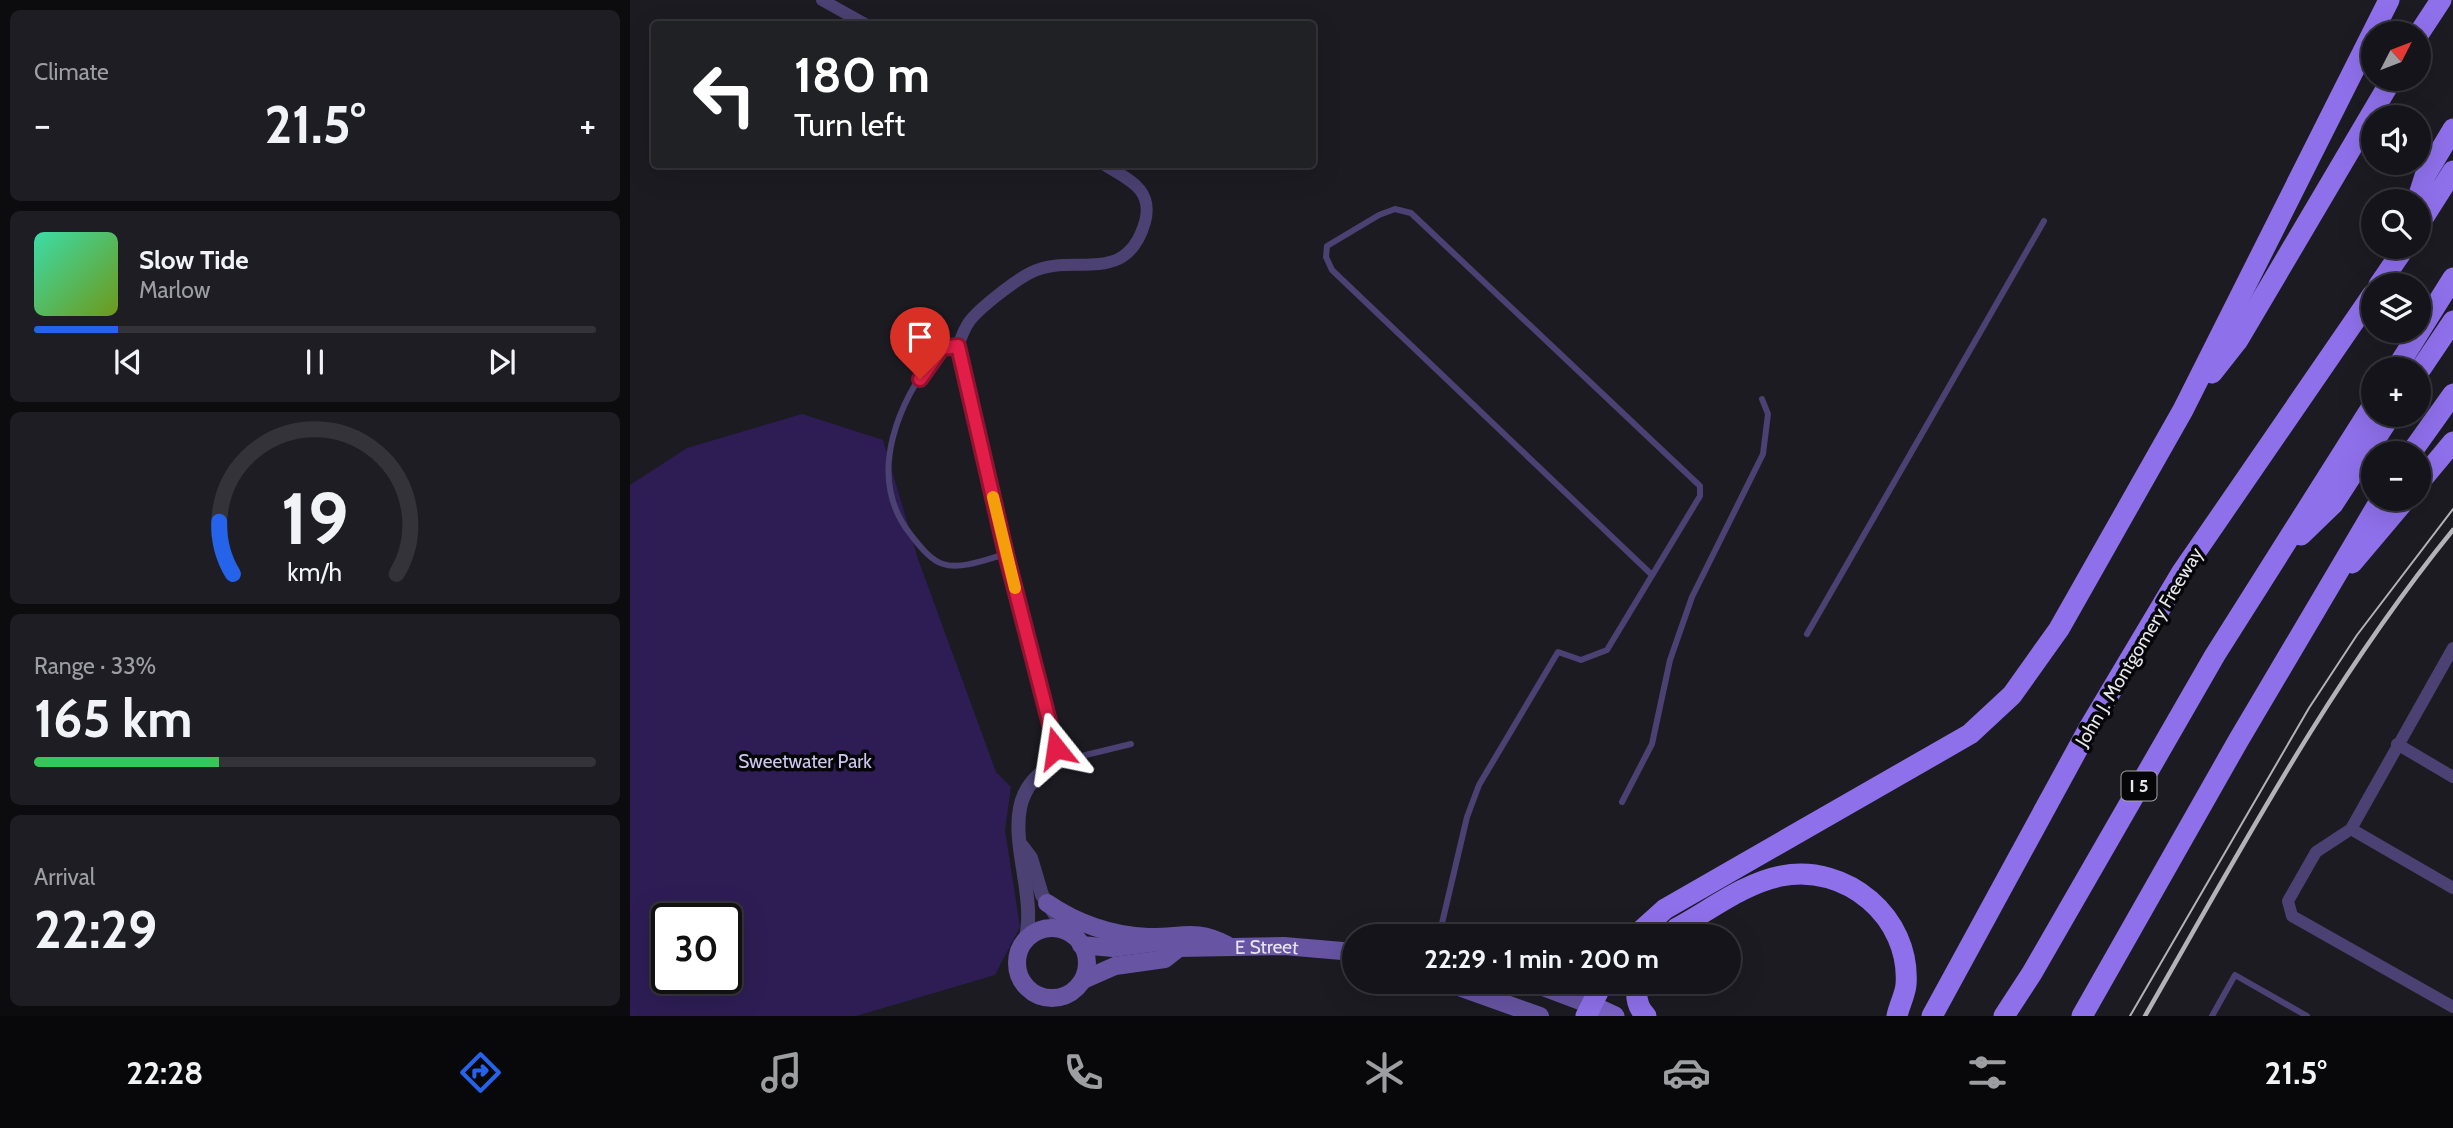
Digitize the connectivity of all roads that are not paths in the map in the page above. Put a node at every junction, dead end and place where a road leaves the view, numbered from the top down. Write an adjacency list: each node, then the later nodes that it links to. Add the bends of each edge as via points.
1 (822, 0): 4 (street)
2 (2389, 0): 21 (highway)
3 (2441, 0): 5 (highway)
4 (860, 21)
5 (2428, 21)
6 (2385, 91): 21 (highway, via 2238,340)
7 (2453, 129): 10 (highway)
8 (1110, 168): 16 (street, via 1139,185 1146,200 1146,217 1135,244 1106,262 1034,270 970,320)
9 (2453, 171): 11 (highway)
10 (2421, 189)
11 (2431, 206)
12 (2044, 221): 33 (lane)
13 (2453, 278): 17 (highway)
14 (2361, 311): 64 (highway, John J. Montgomery Freeway, via 2182,572 2089,727)
15 (2453, 321): 18 (highway)
16 (958, 346): 29 (street); 29 (lane, via 942,348 931,361 899,416 888,460 889,484 904,526 942,564 957,566)
17 (2404, 357)
18 (2429, 357)
19 (2453, 394): 24 (highway)
20 (1762, 399): 39 (lane, via 1768,414 1763,454 1692,597 1670,660 1652,744)
21 (2183, 410): 45 (highway, via 2059,629 2035,667 1999,709 1970,734 1916,768 1665,909)
22 (2361, 424): 30 (highway, I 5)
23 (2383, 427): 30 (highway, via 2333,504)
24 (2420, 441)
25 (2453, 442): 26 (highway)
26 (2431, 468)
27 (2374, 511): 32 (highway)
28 (2396, 511): 32 (highway)
29 (1006, 554): 37 (street)
30 (2277, 558): 65 (highway, I 5)
31 (1652, 575): 31 (lane, via 1700,496 1693,476 1411,213 1395,209 1379,215 1327,246 1332,271); 44 (lane, via 1607,650 1581,660 1558,652 1479,785 1466,817)
32 (2321, 599): 66 (highway)
33 (1807, 634)
34 (2451, 655): 36 (street)
35 (1131, 744): 37 (lane)
36 (2397, 744): 38 (street); 40 (street)
37 (1060, 762): 41 (street, via 1026,787 1018,814)
38 (2453, 776)
39 (1622, 802)
40 (2351, 829): 42 (street); 58 (street, via 2316,852 2288,901 2292,916)
41 (1022, 846): 43 (street); 48 (street, via 1019,858 1031,922)
42 (2453, 888)
43 (1047, 903): 47 (street); 50 (main road, via 1082,923 1112,931 1149,937 1208,935)
44 (1442, 924)
45 (1648, 924)
46 (1686, 924): 63 (highway, via 1759,882 1799,873 1832,877 1863,893 1887,919 1901,946 1906,985)
47 (1067, 932): 48 (main road, via 1045,929); 49 (main road)
48 (1026, 941): 53 (main road, via 1017,964 1030,990 1056,998 1076,989)
49 (1081, 945): 51 (main road, E Street, via 1113,948 1158,942); 53 (main road, via 1087,962)
50 (1230, 946): 51 (main road, E Street); 52 (main road, E Street)
51 (1179, 948): 53 (main road, E Street, via 1165,959 1115,966)
52 (1342, 951)
53 (1083, 980)
54 (1479, 994): 60 (main road)
55 (1556, 994): 59 (main road)
56 (1597, 994): 59 (highway)
57 (1637, 994): 62 (highway)
58 (2453, 1007)
59 (1588, 1010): 61 (main road)
60 (1540, 1016)
61 (1615, 1016)
62 (1646, 1016)
63 (1896, 1016)
64 (1932, 1016)
65 (2004, 1016)
66 (2082, 1016)
67 (2212, 1016): 68 (lane, via 2235,975)
68 (2307, 1016)

